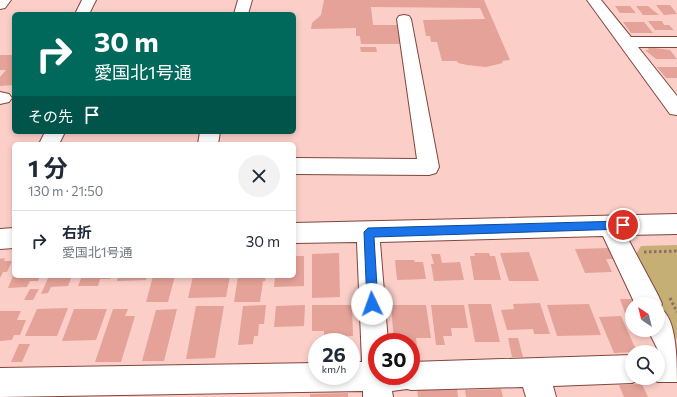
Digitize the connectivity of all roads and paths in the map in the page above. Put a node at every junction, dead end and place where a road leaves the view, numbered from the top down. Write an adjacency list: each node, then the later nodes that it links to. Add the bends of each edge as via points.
1 (4, 0): 5 (street)
2 (89, 0): 6 (street)
3 (245, 0): 7 (street)
4 (594, 0): 9 (street)
5 (0, 5)
6 (83, 12)
7 (242, 12)
8 (404, 19): 13 (street, via 429,167)
9 (626, 42): 10 (street); 11 (street)
10 (677, 42)
11 (671, 93): 12 (street)
12 (677, 109)
13 (296, 166)
14 (677, 224): 15 (street)
15 (609, 225): 16 (street); 22 (street)
16 (368, 232): 17 (street); 25 (street)
17 (296, 233)
18 (12, 238): 19 (street)
19 (0, 239)
20 (677, 251): 21 (path, via 644,252)
21 (648, 258)
22 (657, 297)
23 (665, 303): 24 (path)
24 (677, 312)
25 (380, 333)
26 (665, 335): 27 (street)
27 (677, 358)
28 (665, 368): 29 (street)
29 (677, 368)
30 (625, 370): 34 (street)
31 (420, 377): 34 (street)
32 (0, 383): 33 (street)
33 (368, 383)
34 (538, 384)

